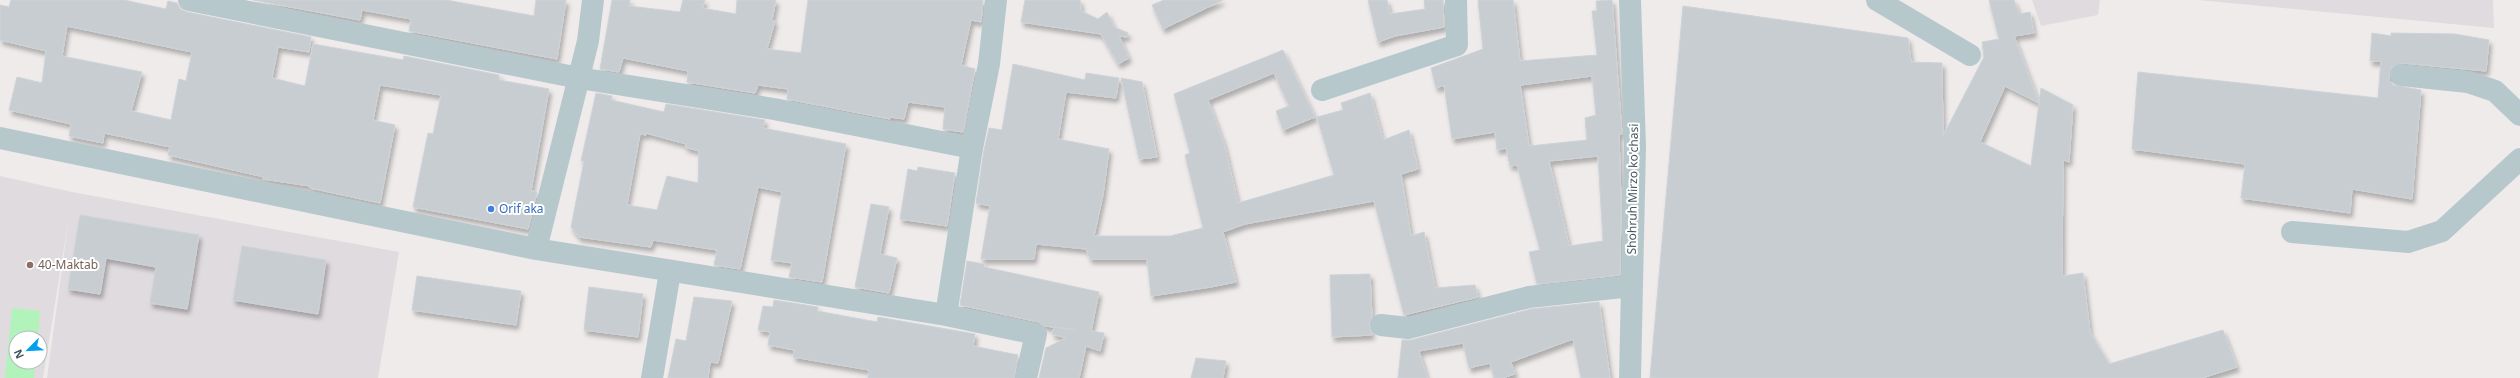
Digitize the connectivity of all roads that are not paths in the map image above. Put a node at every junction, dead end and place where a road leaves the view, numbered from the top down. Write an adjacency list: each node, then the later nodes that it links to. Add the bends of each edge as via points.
1 (189, 0): 9 (street)
2 (593, 0): 9 (street, via 588,41)
3 (996, 0): 13 (street, via 990,64)
4 (1456, 0): 10 (street, via 1457,45)
5 (1630, 0): 18 (street, Shohruh Mirzo ko'chasi, via 1635,146)
6 (1877, 0): 7 (street)
7 (1970, 55)
8 (2401, 75): 11 (street, via 2468,82 2495,91)
9 (579, 78): 13 (street, via 774,109); 16 (street)
10 (1322, 90)
11 (2520, 116)
12 (0, 138): 16 (street)
13 (972, 148): 19 (street)
14 (2520, 159): 15 (street, via 2442,230 2408,242)
15 (2292, 232)
16 (536, 249): 17 (street)
17 (670, 272): 19 (street); 21 (street)
18 (1632, 286): 20 (street, via 1529,297 1408,328); 23 (street, Shohruh Mirzo ko'chasi)
19 (946, 315): 22 (street, via 1036,334)
20 (1382, 326)
21 (652, 378)
22 (1026, 378)
23 (1630, 378)

